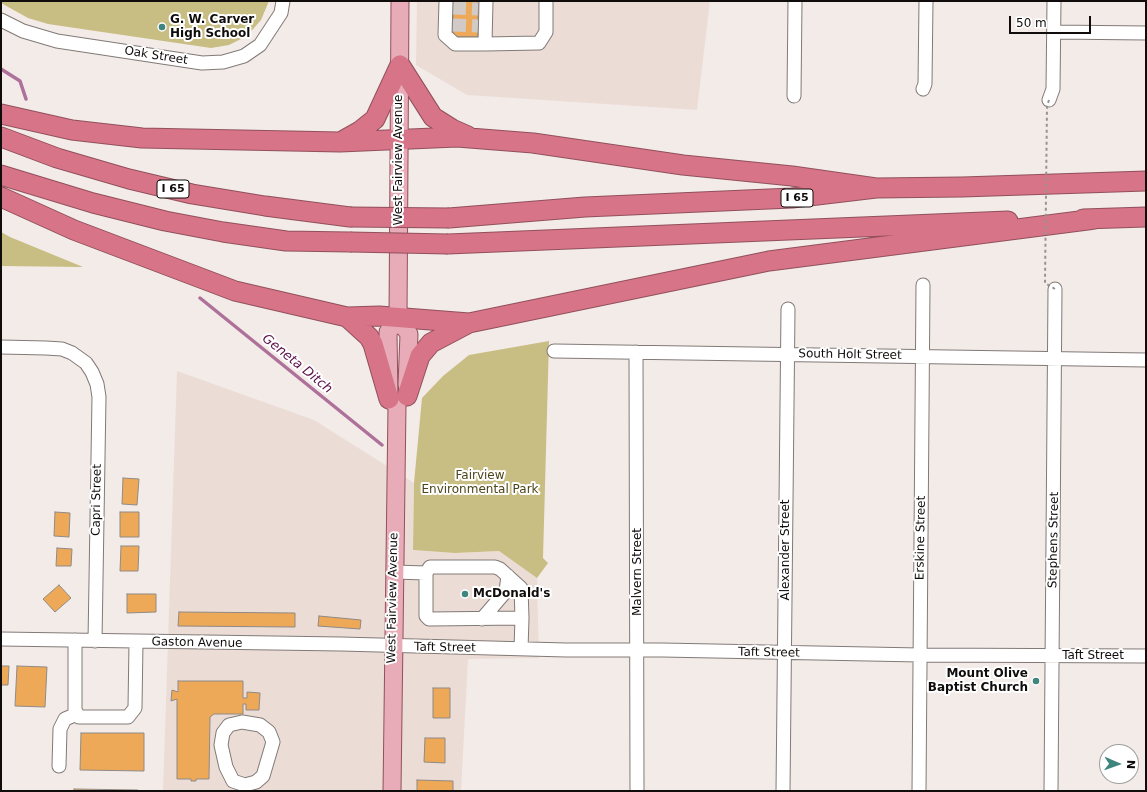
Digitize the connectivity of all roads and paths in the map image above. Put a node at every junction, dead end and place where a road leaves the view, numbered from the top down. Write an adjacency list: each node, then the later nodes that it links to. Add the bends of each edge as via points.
1 (283, 1): 9 (street, Oak Street, via 281,14 260,45 244,56 223,62 202,63 57,41 23,31)
2 (546, 1): 12 (street, via 546,32 539,43)
3 (794, 1): 15 (street)
4 (926, 1): 14 (street)
5 (1054, 1): 10 (street)
6 (401, 3): 13 (main road, West Fairview Avenue)
7 (448, 6): 12 (street, via 449,25 445,35 455,44)
8 (483, 6): 12 (street, via 482,26)
9 (1, 20)
10 (1054, 32): 11 (street); 16 (street, via 1053,88)
11 (1146, 33)
12 (485, 44)
13 (400, 65): 19 (main road, West Fairview Avenue); 20 (highway, via 433,117 452,129); 21 (highway, via 375,119)
14 (923, 89)
15 (794, 96)
16 (1049, 100): 29 (path, bridge, via 1045,283)
17 (1, 114): 21 (highway, via 72,130 142,138)
18 (1, 137): 24 (highway, I 65, bridge, via 58,158 192,194 350,217 449,218 585,207 792,198)
19 (399, 138): 20 (highway); 21 (highway); 32 (main road, West Fairview Avenue)
20 (475, 138): 24 (highway, via 533,142 683,165)
21 (340, 142)
22 (1, 175): 27 (highway, bridge, via 93,203 201,228 286,241 448,244 963,222)
23 (1146, 181): 24 (highway, I 65)
24 (876, 188)
25 (1, 197): 31 (highway, via 81,233 235,290)
26 (1146, 217): 27 (highway)
27 (1095, 219): 33 (highway, via 769,261)
28 (924, 285): 38 (street, Erskine Street)
29 (1055, 289): 39 (street, Stephens Street)
30 (788, 309): 37 (street, Alexander Street)
31 (347, 317): 32 (highway, via 379,316); 41 (highway, via 369,337)
32 (398, 319): 33 (highway); 41 (main road, West Fairview Avenue, via 409,334)
33 (469, 323): 41 (highway, via 431,343 420,356)
34 (1, 347): 49 (street, Capri Street, via 62,349 86,363 98,384)
35 (554, 351): 36 (street, South Holt Street)
36 (636, 352): 37 (street, South Holt Street); 53 (street, Malvern Street)
37 (788, 354): 38 (street, South Holt Street); 54 (street, Alexander Street)
38 (922, 356): 39 (street, South Holt Street); 55 (street, Erskine Street)
39 (1055, 358): 40 (street, South Holt Street); 56 (street, Stephens Street)
40 (1146, 360)
41 (398, 400): 42 (main road, West Fairview Avenue)
42 (394, 572): 43 (street); 51 (main road, West Fairview Avenue)
43 (426, 573): 44 (street, via 430,567 495,567); 46 (street, via 426,616 429,619)
44 (508, 576): 45 (street, via 522,591); 46 (street, via 506,591)
45 (522, 618): 46 (street); 52 (street)
46 (482, 619)
47 (1, 639): 48 (street, Gaston Avenue)
48 (75, 640): 49 (street, Gaston Avenue); 58 (street)
49 (95, 641): 50 (street, Gaston Avenue)
50 (136, 642): 51 (street, Gaston Avenue); 58 (street, via 135,708 128,716)
51 (392, 646): 52 (street, Taft Street); 61 (main road, West Fairview Avenue)
52 (521, 649): 53 (street, Taft Street)
53 (638, 650): 54 (street, Taft Street); 62 (street, Malvern Street)
54 (785, 653): 55 (street, Taft Street); 63 (street, Alexander Street)
55 (920, 656): 56 (street, Taft Street); 64 (street, Erskine Street)
56 (1052, 656): 57 (street, Taft Street); 65 (street, Stephens Street)
57 (1146, 656)
58 (77, 714): 59 (street, via 65,719 60,729)
59 (59, 766)
60 (229, 786): 60 (street, via 256,782 264,776 273,742 269,732 260,725 242,722 229,725 223,733 221,745)
61 (392, 791)
62 (637, 791)
63 (783, 791)
64 (919, 791)
65 (1052, 791)

